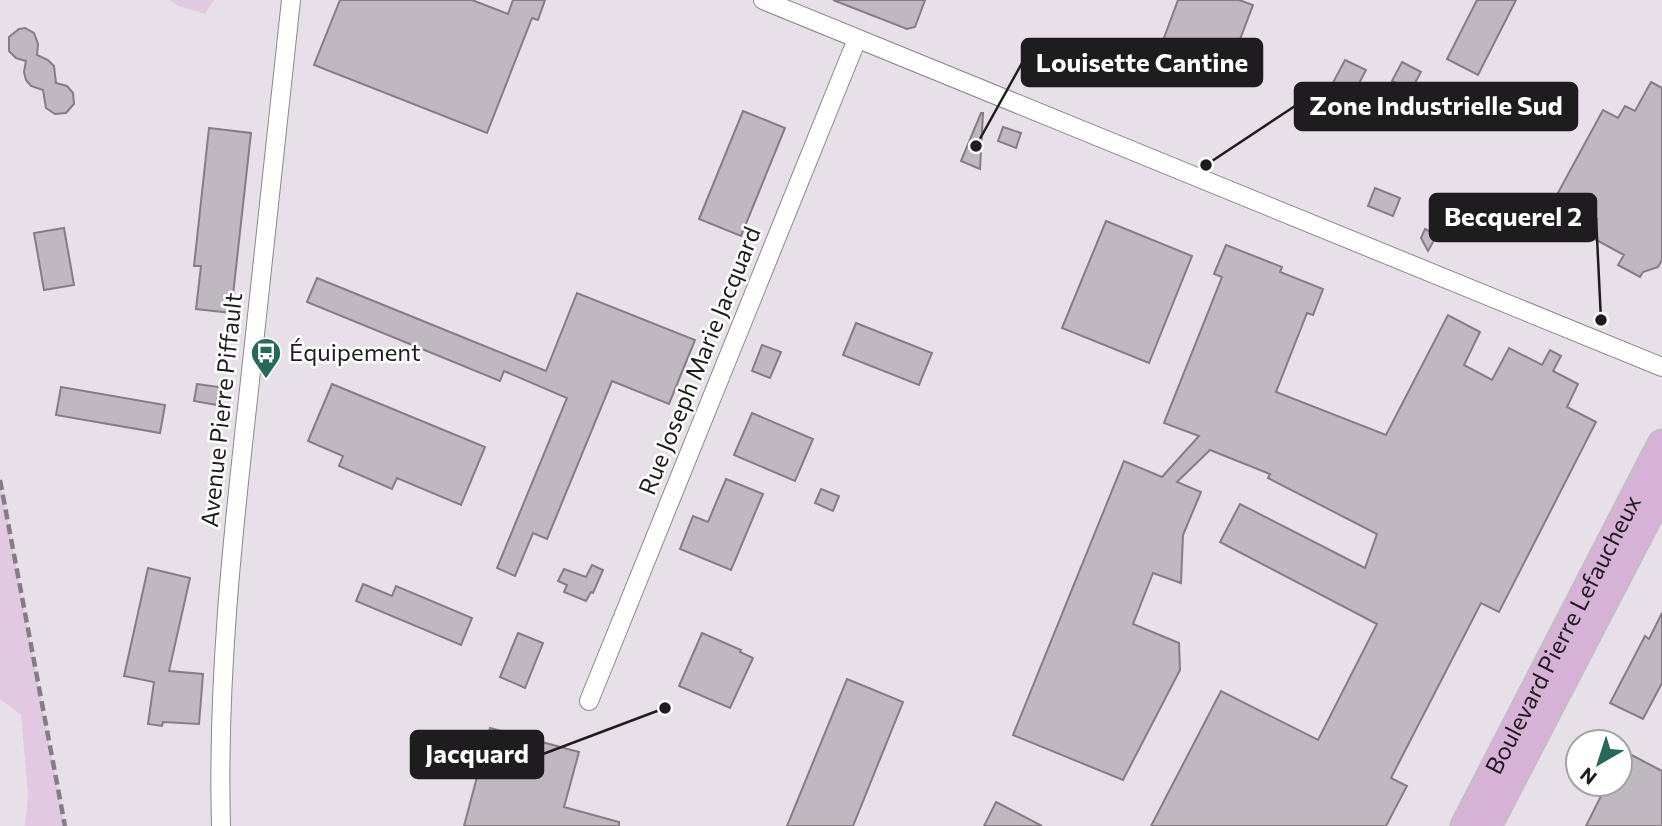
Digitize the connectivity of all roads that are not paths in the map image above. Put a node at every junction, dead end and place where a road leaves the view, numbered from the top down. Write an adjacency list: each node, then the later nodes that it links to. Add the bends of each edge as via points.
1 (291, 0): 8 (street, Avenue Pierre Piffault, via 236,504 222,677)
2 (762, 0): 3 (street)
3 (857, 38): 4 (street); 7 (street, Rue Joseph Marie Jacquard)
4 (1662, 367)
5 (1662, 444): 9 (main road, Boulevard Pierre Lefaucheux)
6 (1662, 489): 10 (main road, Boulevard Pierre Lefaucheux)
7 (589, 701)
8 (221, 826)
9 (1465, 826)
10 (1487, 826)

